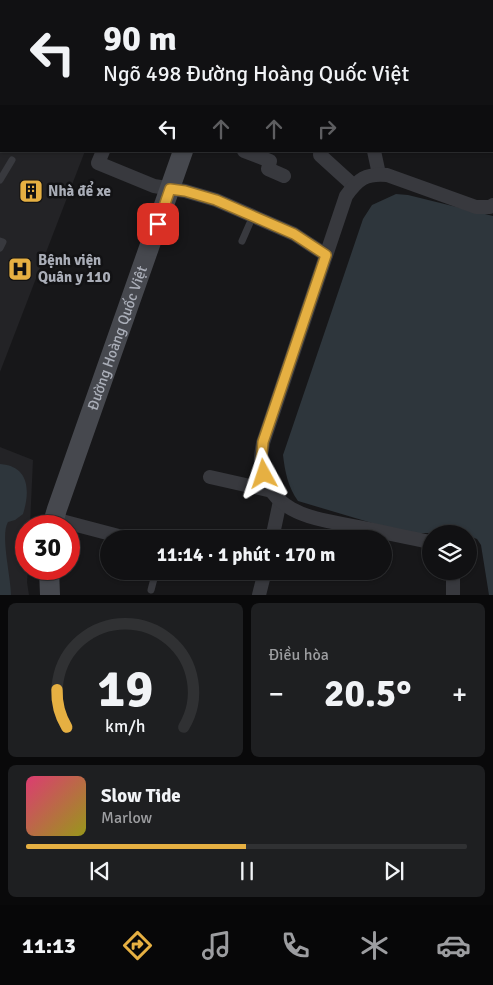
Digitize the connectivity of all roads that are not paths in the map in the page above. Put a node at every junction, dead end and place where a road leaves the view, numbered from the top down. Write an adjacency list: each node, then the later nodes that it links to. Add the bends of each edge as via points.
1 (103, 152): 11 (street, via 98,163 154,186)
2 (183, 152): 11 (main road, Đường Hoàng Quốc Việt)
3 (248, 152): 8 (street, via 270,161 268,169)
4 (374, 152): 7 (street)
5 (320, 156): 10 (street)
6 (12, 160): 9 (lane)
7 (379, 174): 10 (street, via 363,178); 12 (street, via 476,207)
8 (284, 176)
9 (0, 180)
10 (353, 185): 17 (street, via 346,196)
11 (170, 189): 13 (street, via 216,200); 20 (main road, Đường Hoàng Quốc Việt)
12 (493, 205)
13 (253, 216): 15 (lane); 17 (street, via 294,234)
14 (0, 241): 16 (lane, via 3,242)
15 (242, 241)
16 (0, 248)
17 (326, 255): 19 (street, via 263,442 261,464 268,485)
18 (210, 477): 19 (street)
19 (276, 496): 22 (street); 24 (street, via 296,513)
20 (55, 515)
21 (80, 528): 23 (street)
22 (273, 530)
23 (100, 532)
24 (422, 540)
25 (50, 580): 30 (main road)
26 (154, 580): 29 (lane)
27 (262, 580): 31 (street)
28 (453, 580): 32 (street)
29 (151, 590)
30 (50, 595)
31 (259, 595)
32 (453, 595)

